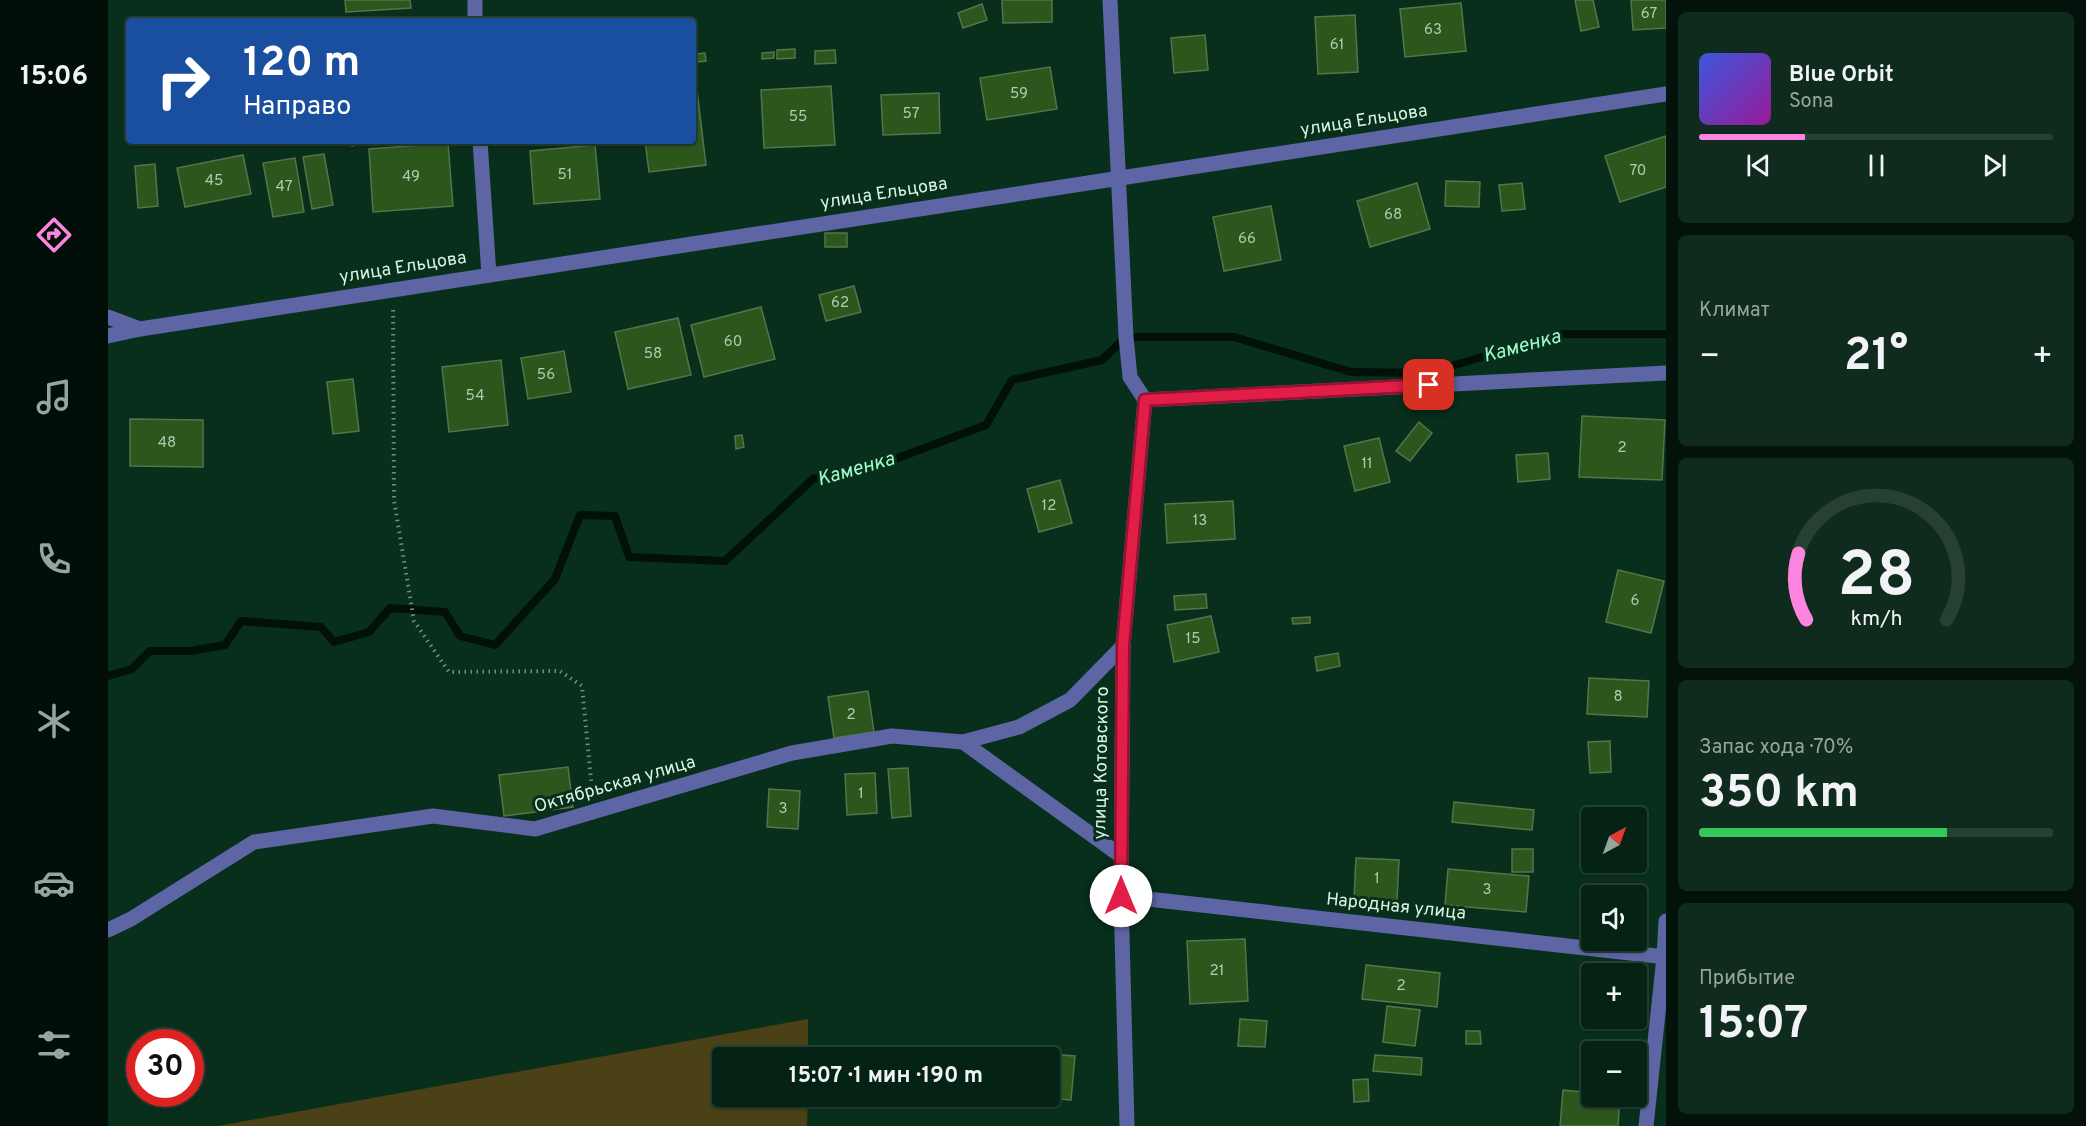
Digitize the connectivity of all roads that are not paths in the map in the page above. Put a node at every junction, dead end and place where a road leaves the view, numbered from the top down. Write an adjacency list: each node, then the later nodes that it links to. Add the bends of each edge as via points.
1 (475, 0): 3 (street)
2 (1110, 0): 6 (street)
3 (475, 18)
4 (1666, 94): 6 (street, улица Ельцова)
5 (480, 144): 7 (street)
6 (1119, 177): 7 (street, улица Ельцова); 12 (street, via 1130,377)
7 (489, 275): 9 (street, улица Ельцова)
8 (108, 317): 9 (street)
9 (140, 329): 10 (street, улица Ельцова)
10 (108, 336)
11 (1666, 373): 12 (street)
12 (1145, 400): 13 (street, улица Котовского)
13 (1123, 646): 14 (street, Октябрьская улица, via 1070,700 1019,728); 15 (street, улица Котовского)
14 (963, 742): 15 (street); 18 (street, Октябрьская улица, via 892,736 792,753 535,829 433,816 254,842)
15 (1121, 856): 16 (street, улица Котовского)
16 (1121, 896): 19 (street, Народная улица); 20 (street, улица Котовского)
17 (1666, 921): 19 (street)
18 (108, 930)
19 (1665, 957): 21 (street)
20 (1127, 1126)
21 (1646, 1126)

